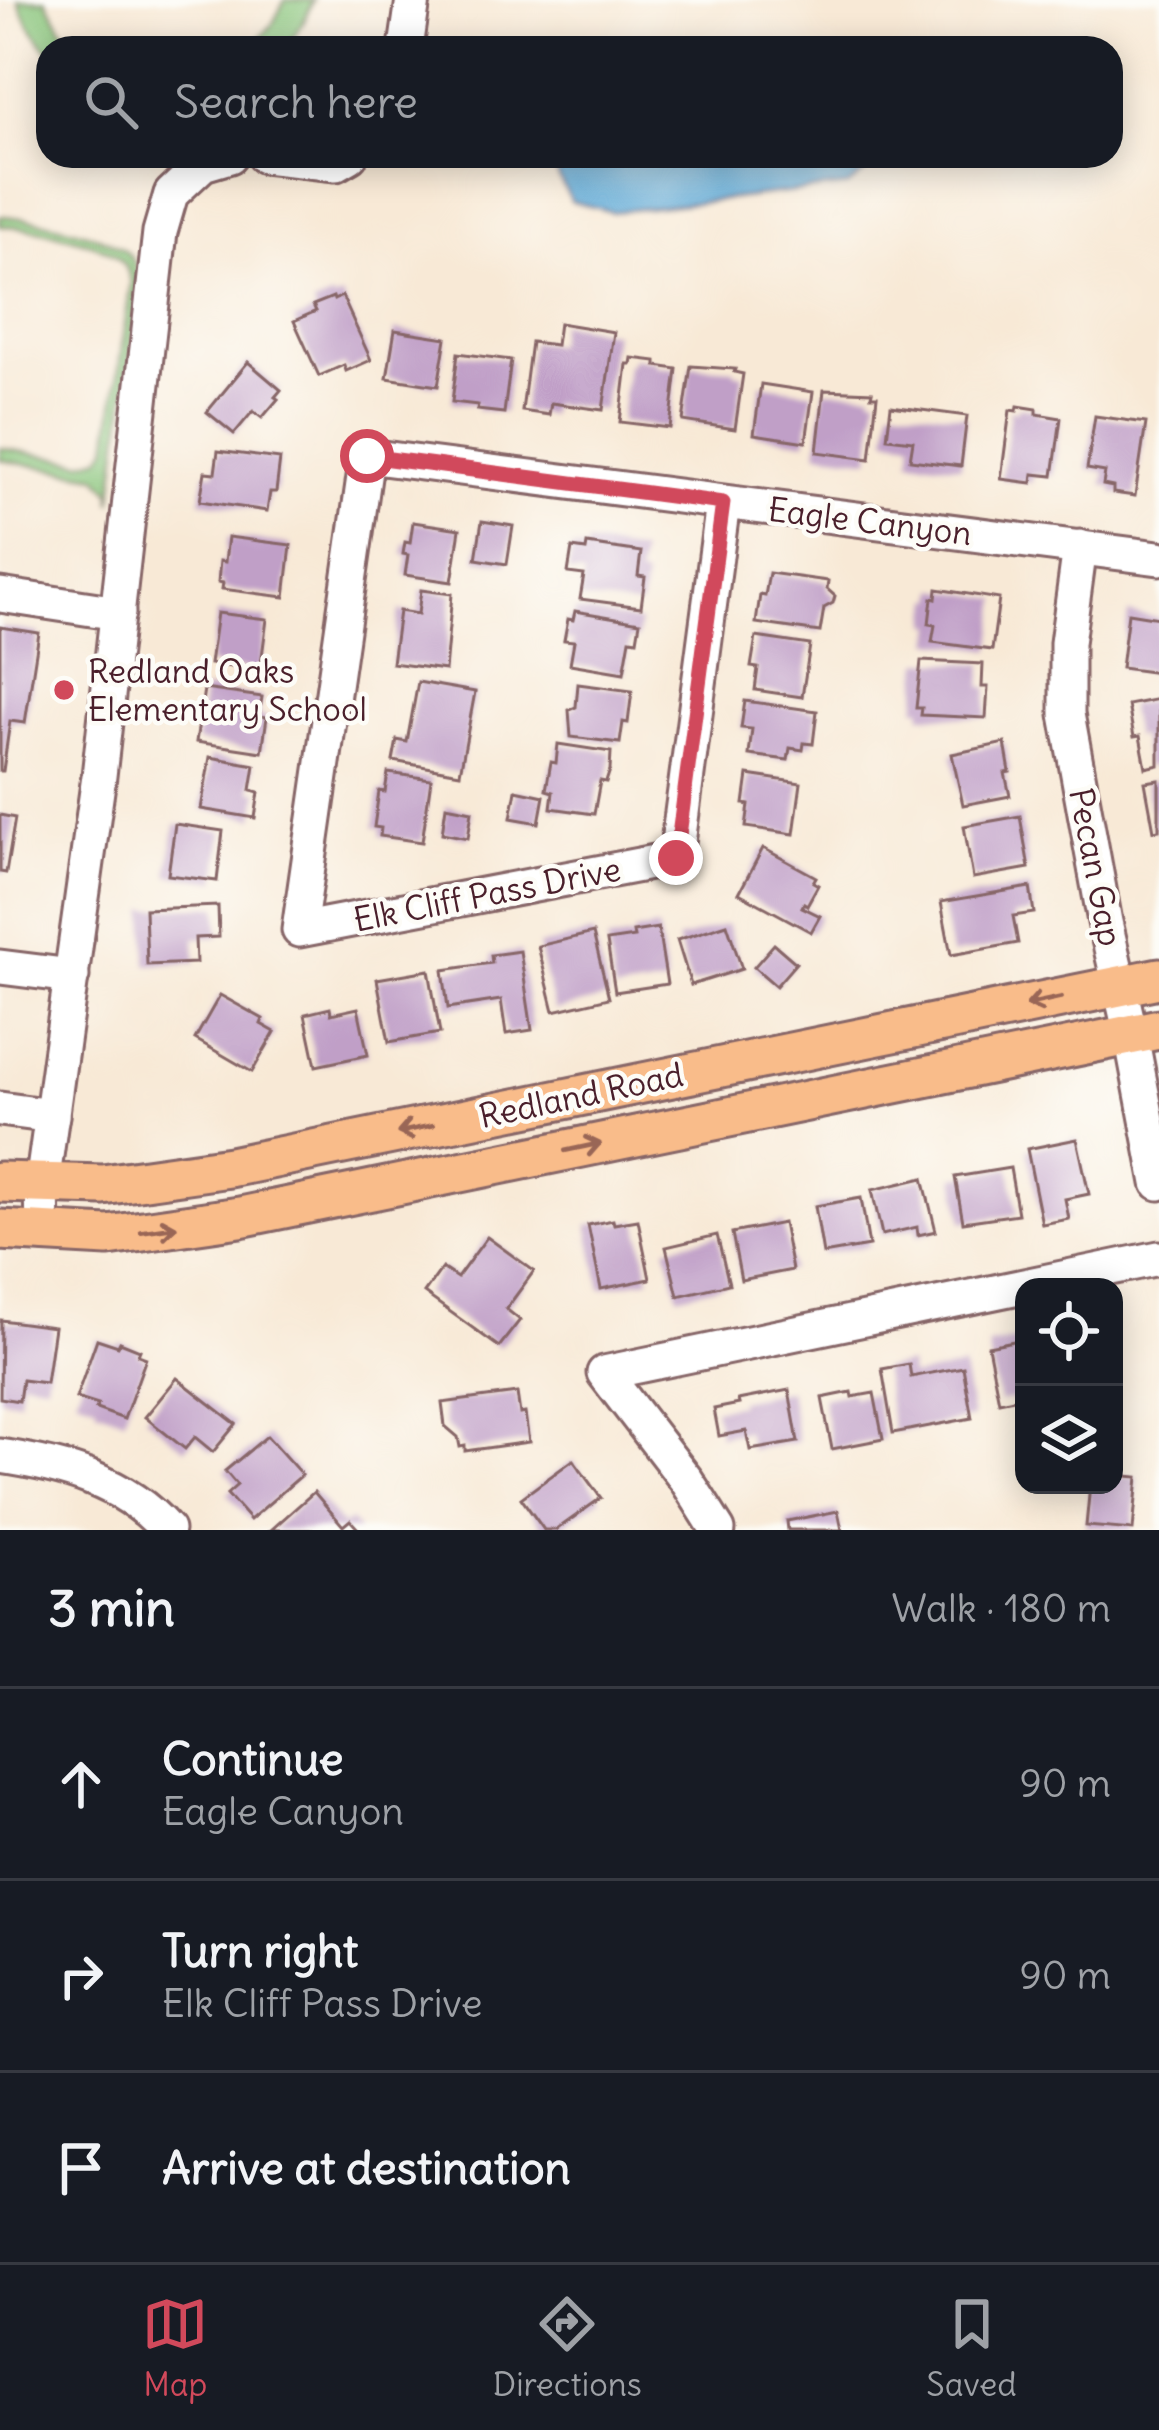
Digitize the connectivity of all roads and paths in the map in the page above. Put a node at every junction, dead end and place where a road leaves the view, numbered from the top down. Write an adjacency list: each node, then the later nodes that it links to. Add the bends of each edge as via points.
1 (413, 0): 2 (street)
2 (408, 36)
3 (199, 168): 8 (street, via 171,194 160,232)
4 (723, 503): 5 (street, Eagle Canyon); 9 (street, Elk Cliff Pass Drive, via 676,858); 9 (street, Eagle Canyon, via 367,456)
5 (1080, 547): 6 (street, Eagle Canyon); 13 (street, Pecan Gap, via 1067,714)
6 (1159, 558)
7 (0, 595): 8 (street)
8 (118, 613): 11 (street)
9 (299, 930)
10 (0, 967): 11 (street)
11 (72, 976): 16 (street)
12 (1159, 978): 13 (main road, Redland Road)
13 (1119, 986): 14 (street, Pecan Gap); 19 (main road, Redland Road, one-way to 19, via 230,1167)
14 (1145, 1032): 18 (street, Pecan Gap); 21 (main road, Redland Road, one-way to 14, via 108,1235 240,1217)
15 (0, 1109): 16 (street)
16 (52, 1117): 19 (street)
17 (0, 1182): 19 (main road, Redland Road)
18 (1159, 1183)
19 (43, 1185): 21 (street)
20 (0, 1230): 21 (main road, Redland Road)
21 (43, 1232)
22 (1159, 1258): 25 (street, via 604,1373)
23 (0, 1456): 24 (street, via 82,1473 123,1493)
24 (166, 1530)
25 (718, 1530)

